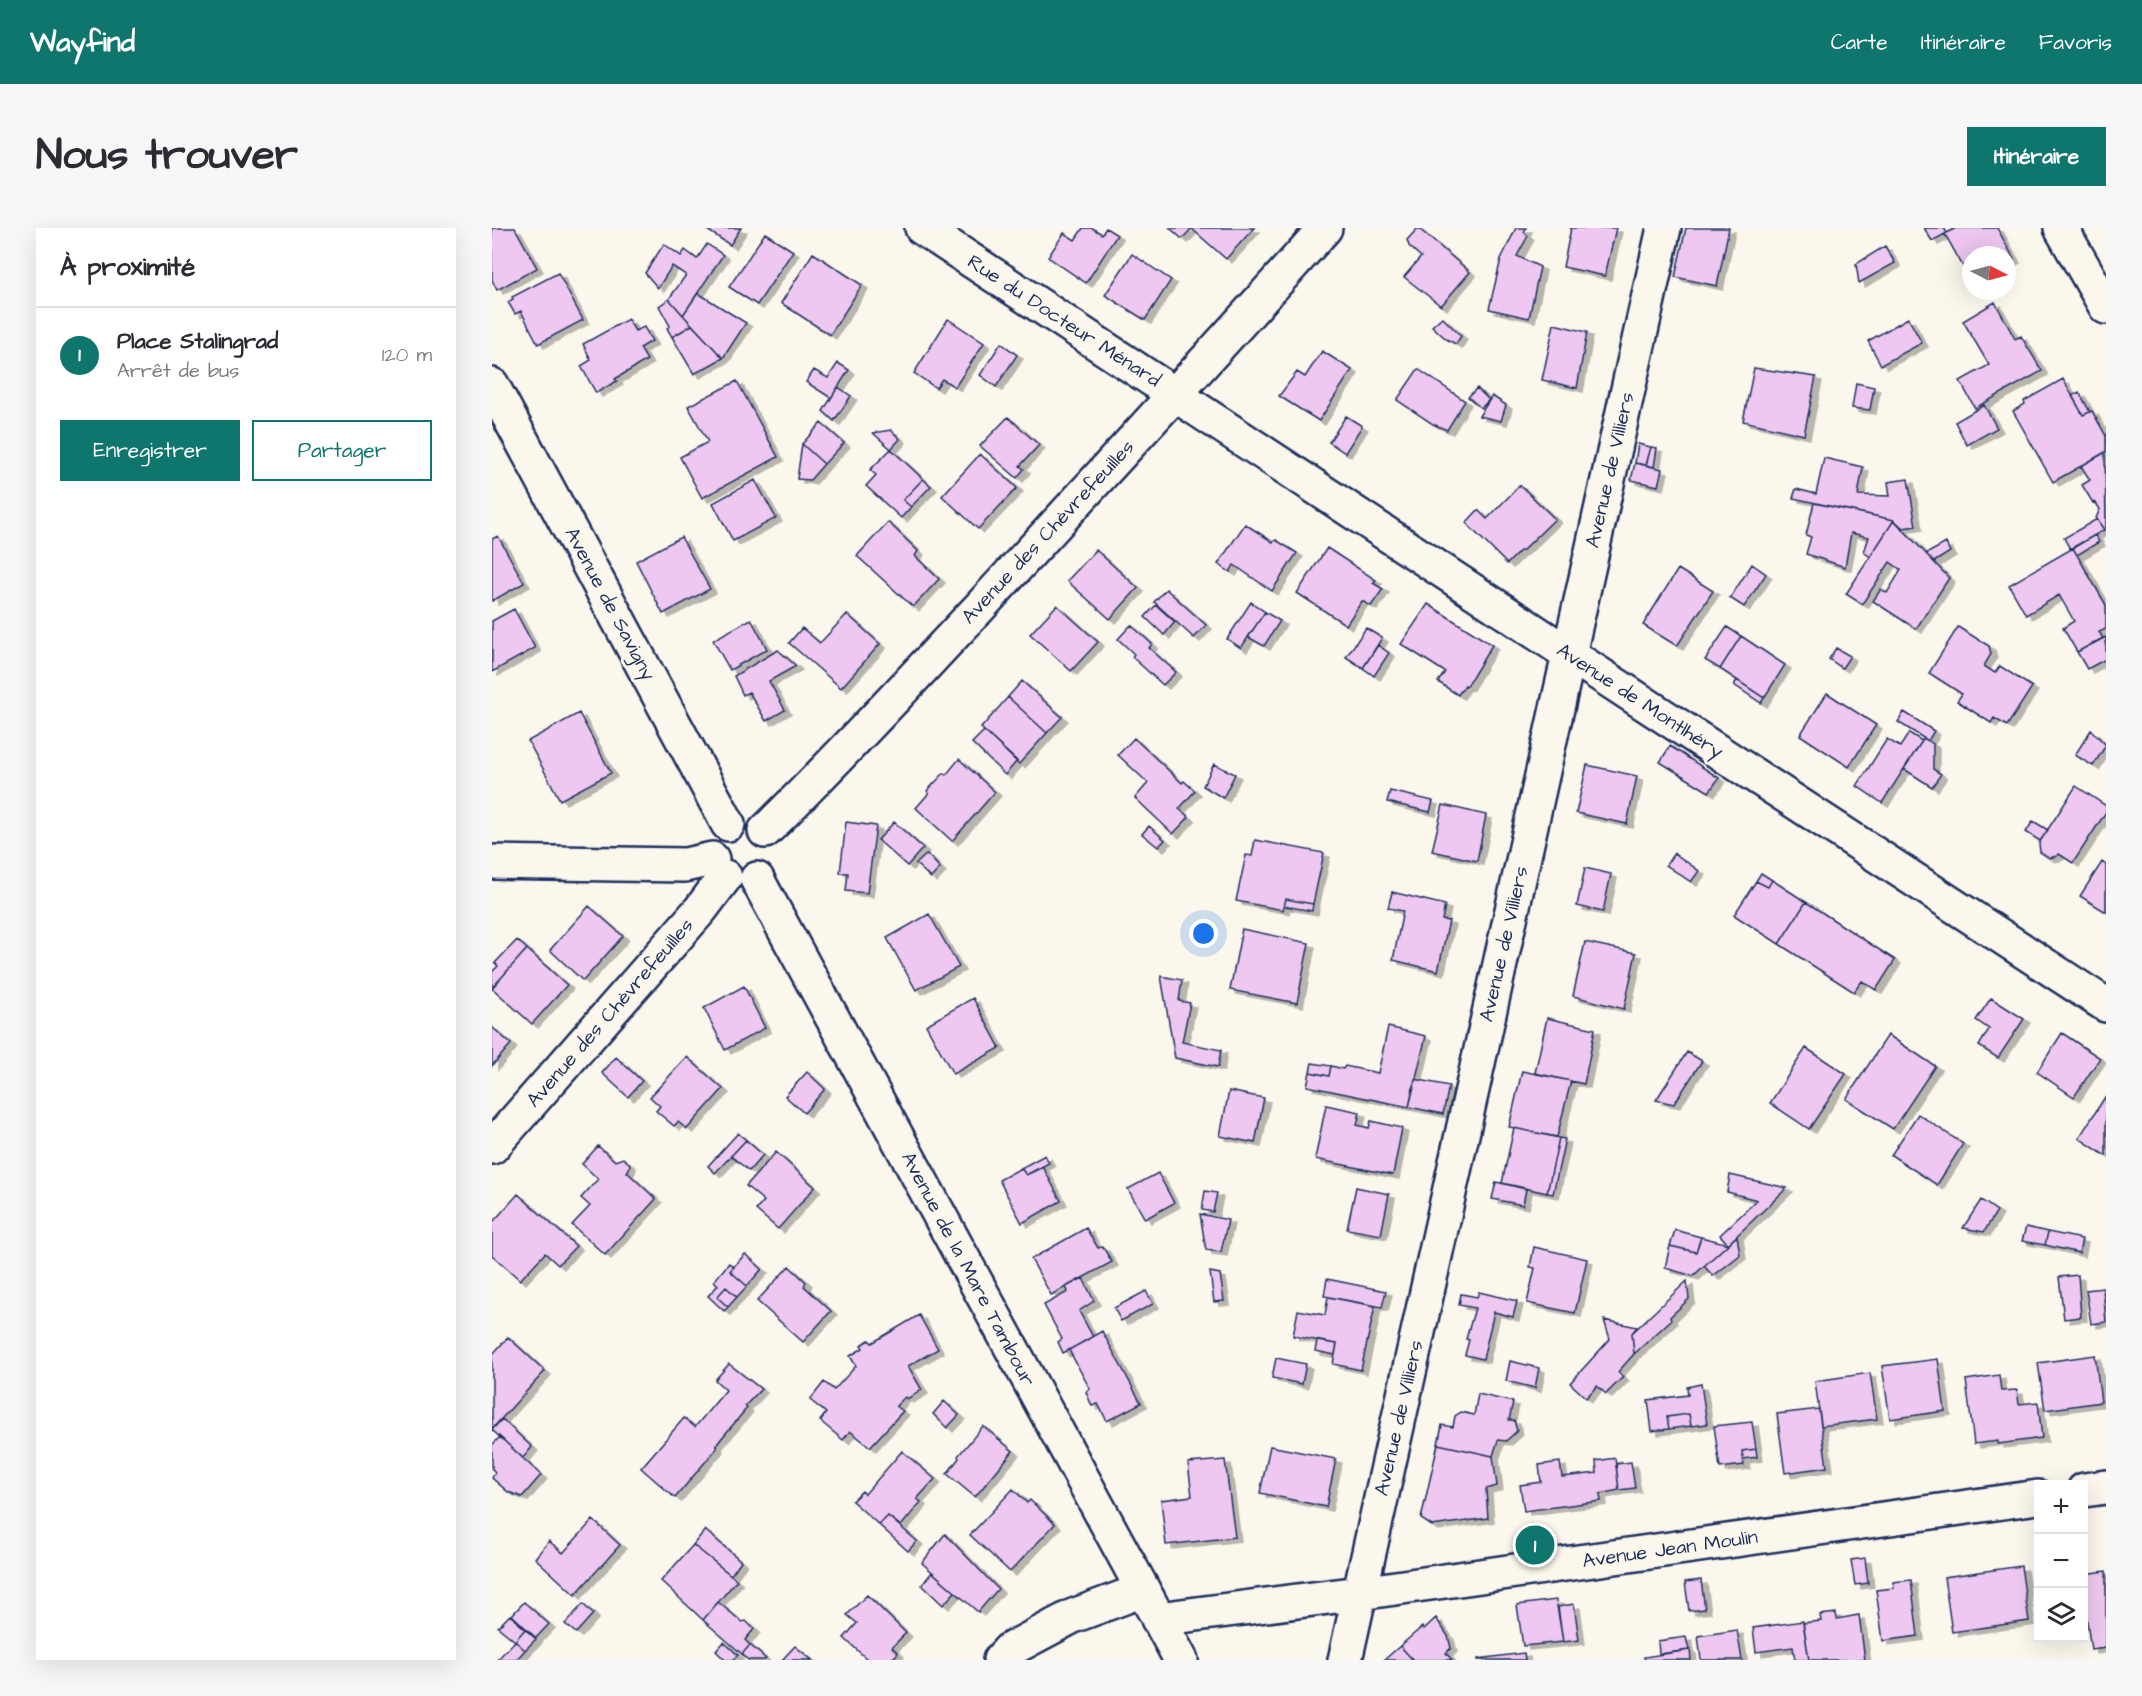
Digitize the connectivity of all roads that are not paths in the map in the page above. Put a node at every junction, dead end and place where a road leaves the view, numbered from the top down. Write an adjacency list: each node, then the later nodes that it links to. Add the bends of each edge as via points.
1 (922, 228): 7 (street, Rue du Docteur Ménard)
2 (1325, 228): 7 (street, Avenue des Chèvrefeuilles)
3 (1664, 228): 8 (street, Avenue de Villiers)
4 (2061, 228): 5 (street)
5 (2106, 307)
6 (492, 385): 9 (street, Avenue de Savigny)
7 (1175, 395): 8 (street, Avenue de Montlhéry); 10 (street, Avenue des Chèvrefeuilles, via 807,793)
8 (1569, 654): 13 (street, Avenue de Montlhéry); 19 (street, Avenue de Villiers)
9 (729, 824): 10 (street, via 748,821); 12 (street, via 712,845)
10 (765, 831): 12 (street, via 773,852 765,872)
11 (492, 862): 12 (street, via 685,865)
12 (731, 872): 14 (street, Avenue des Chèvrefeuilles); 18 (street, Avenue de la Mare Tambour)
13 (2106, 1005)
14 (492, 1147)
15 (2106, 1487): 16 (street)
16 (2088, 1490)
17 (2034, 1498): 19 (street, Avenue Jean Moulin)
18 (1143, 1590): 20 (street, Avenue de la Mare Tambour); 21 (street, via 1073,1616 1009,1650)
19 (1360, 1593): 20 (street, Avenue Jean Moulin); 23 (street, Avenue de Villiers)
20 (1158, 1619): 22 (street, Avenue de la Mare Tambour)
21 (1000, 1660)
22 (1180, 1660)
23 (1345, 1660)

